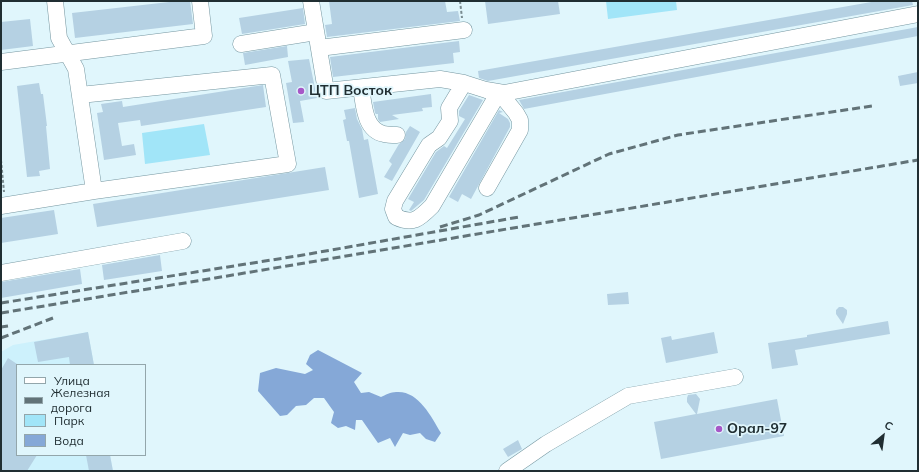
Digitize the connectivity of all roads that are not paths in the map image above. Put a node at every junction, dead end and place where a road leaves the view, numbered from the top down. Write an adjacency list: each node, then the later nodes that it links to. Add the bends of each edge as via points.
1 (55, 1): 9 (lane, via 59,38)
2 (200, 1): 9 (lane, via 204,36)
3 (311, 1): 6 (lane)
4 (918, 14): 13 (lane)
5 (464, 30): 8 (lane)
6 (316, 32): 7 (lane); 8 (lane)
7 (241, 44)
8 (319, 48): 12 (lane, via 326,91)
9 (68, 53): 10 (lane); 14 (lane, via 76,69)
10 (1, 62)
11 (464, 83): 12 (lane, via 440,80); 13 (lane); 13 (lane, via 449,108 450,121 439,138 430,146 395,201 393,209 396,217 411,221 420,218 432,206)
12 (361, 88): 15 (lane, via 367,120 373,129 382,134)
13 (499, 92): 16 (lane, via 516,112 520,120 520,130)
14 (80, 95): 17 (lane); 17 (lane, via 272,75 288,164)
15 (396, 135)
16 (487, 188)
17 (94, 191): 18 (lane)
18 (3, 206)
19 (182, 241): 20 (lane)
20 (1, 273)
21 (735, 377): 22 (lane, via 628,396 546,444)
22 (507, 471)

